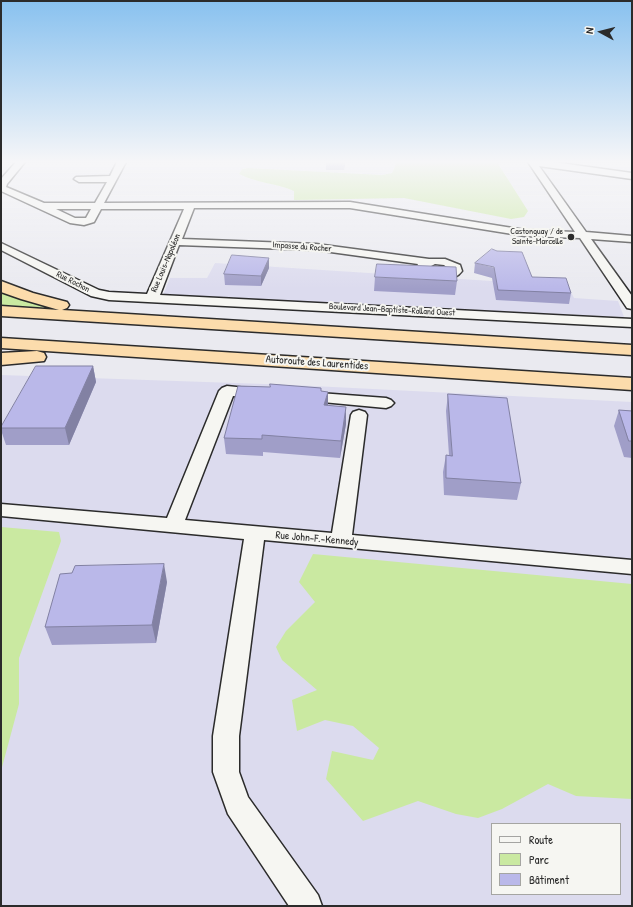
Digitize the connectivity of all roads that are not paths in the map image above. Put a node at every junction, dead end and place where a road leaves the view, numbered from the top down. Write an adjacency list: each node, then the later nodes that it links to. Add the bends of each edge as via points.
1 (38, 204): 3 (street)
2 (562, 204): 6 (street)
3 (42, 206): 4 (street); 4 (street, via 74,221 85,222 90,220)
4 (98, 206): 5 (street)
5 (190, 206): 6 (street, via 350,205 502,230); 8 (street, Rue Louis-Napoléon)
6 (583, 235): 7 (street); 13 (street)
7 (632, 239)
8 (175, 242): 10 (street, Impasse du Rocher, via 316,248); 12 (street, Rue Louis-Napoléon)
9 (1, 246): 12 (street, Rue Rochon, via 95,293)
10 (428, 262)
11 (1, 286): 15 (highway, via 27,296)
12 (152, 298): 16 (street, Boulevard Jean-Baptiste-Rolland Ouest)
13 (632, 305)
14 (1, 311): 15 (highway)
15 (114, 318): 18 (highway)
16 (632, 323)
17 (1, 343): 19 (highway, Autoroute des Laurentides)
18 (632, 350)
19 (153, 353): 20 (highway); 21 (highway, Autoroute des Laurentides)
20 (1, 359)
21 (632, 384)
22 (386, 403): 25 (street, via 227,391)
23 (359, 415): 27 (street)
24 (1, 510): 25 (street, Rue John-F.-Kennedy)
25 (173, 526): 26 (street, Rue John-F.-Kennedy)
26 (255, 533): 27 (street, Rue John-F.-Kennedy); 29 (street, via 226,736 226,772 238,805)
27 (341, 541): 28 (street, Rue John-F.-Kennedy)
28 (632, 567)
29 (306, 906)

